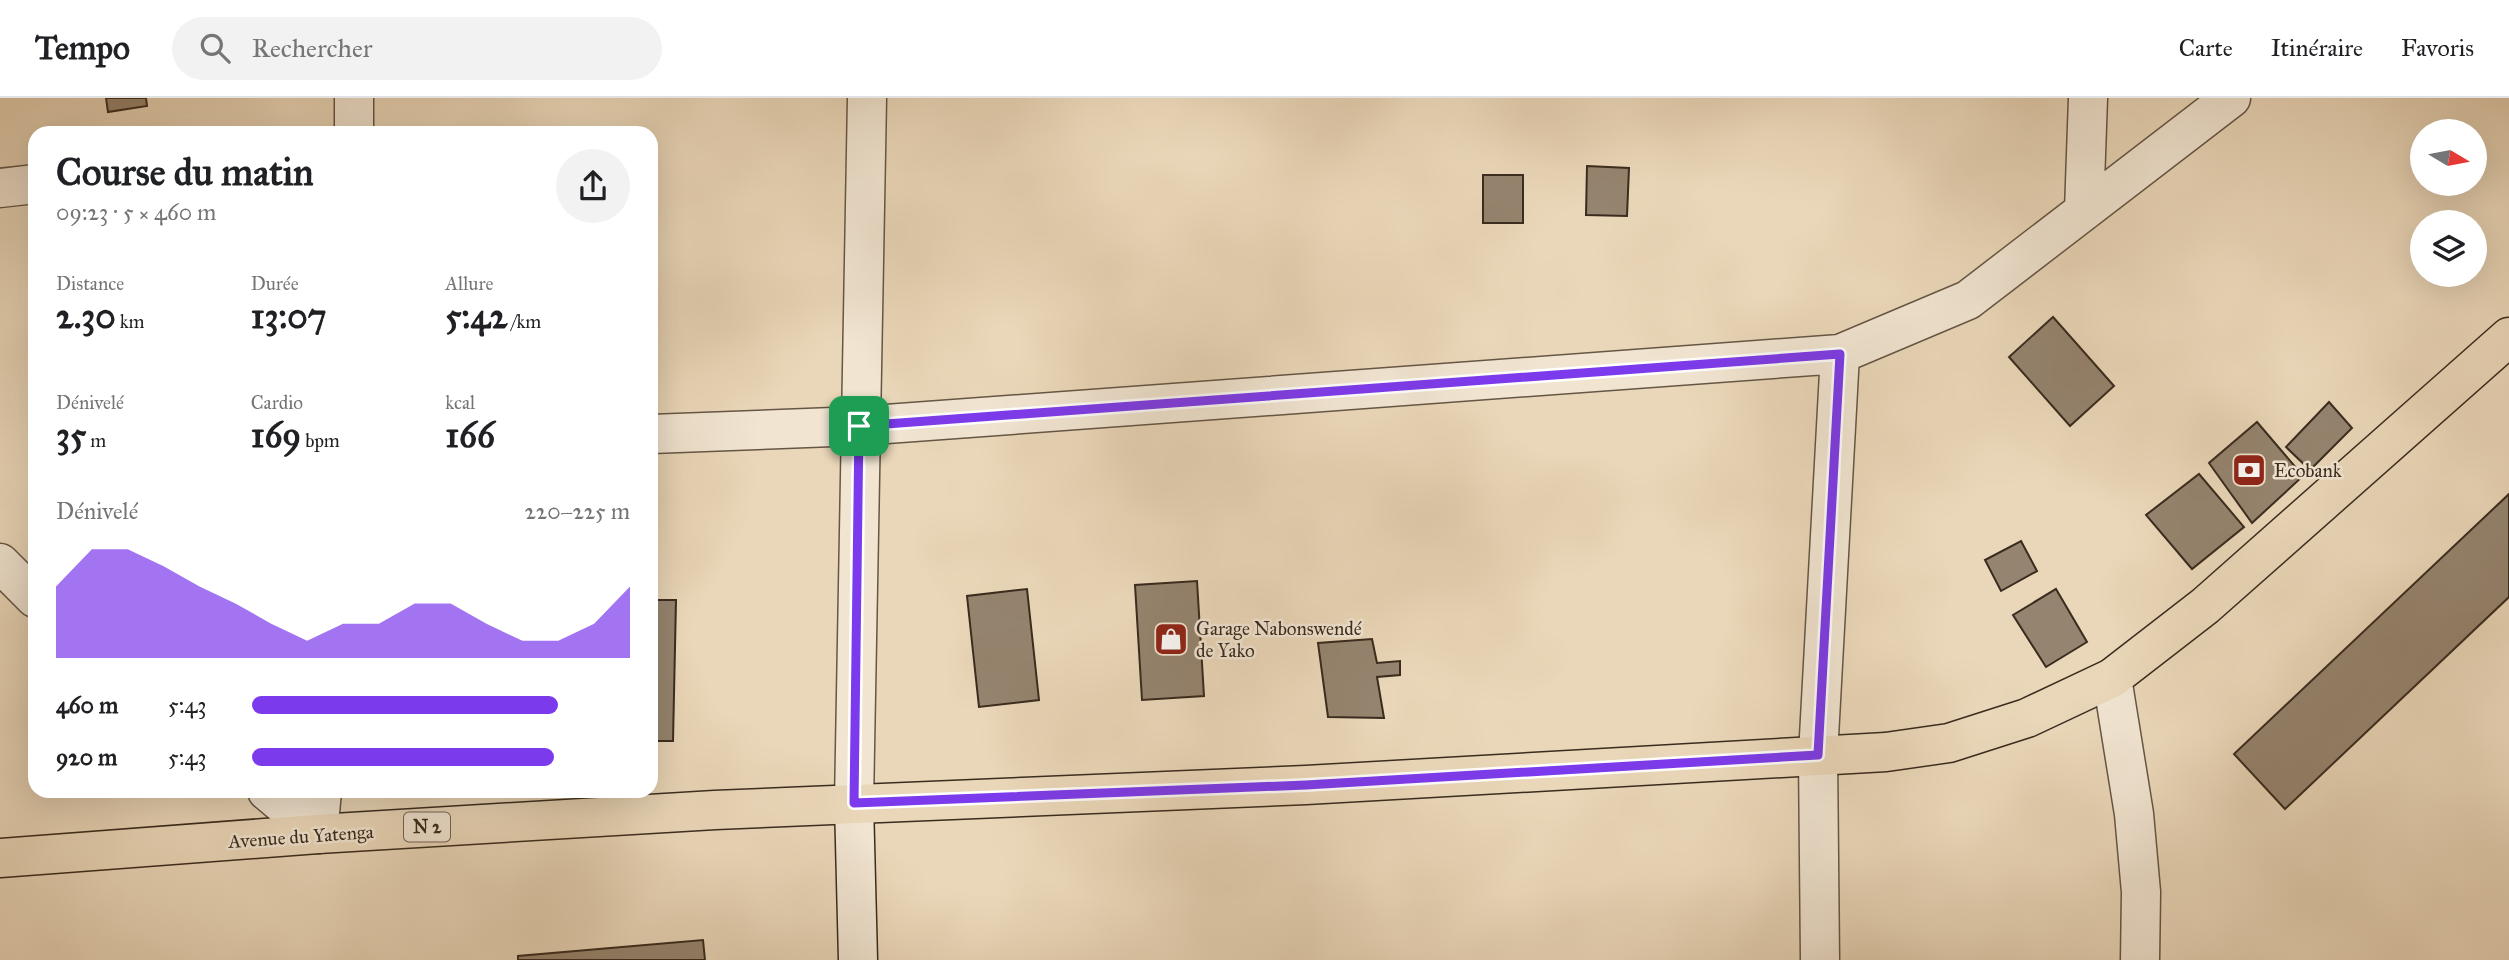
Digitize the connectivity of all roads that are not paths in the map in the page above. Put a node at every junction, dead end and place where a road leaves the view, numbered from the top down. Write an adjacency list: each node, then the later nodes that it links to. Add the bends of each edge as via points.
1 (354, 98): 5 (street)
2 (867, 98): 11 (street)
3 (2088, 98): 8 (street)
4 (2231, 98): 8 (street)
5 (354, 126)
6 (28, 185): 7 (street)
7 (0, 188)
8 (2084, 211): 10 (street, via 1968,300)
9 (2509, 337): 15 (main road, N 2, via 2205,606)
10 (1840, 354): 11 (street); 16 (street)
11 (859, 426): 12 (street); 19 (street)
12 (658, 434)
13 (0, 563): 14 (street)
14 (28, 591)
15 (2112, 678): 16 (main road, N 2, via 2027,719 1949,743); 24 (street, via 2134,814 2141,892)
16 (1818, 755): 19 (main road, N 2, via 1306,785); 23 (street)
17 (275, 798): 20 (street)
18 (321, 798): 20 (street)
19 (854, 803): 20 (main road, Avenue du Yatenga / N 2); 22 (street)
20 (318, 834): 21 (main road, Avenue du Yatenga / N 2)
21 (0, 858)
22 (858, 960)
23 (1820, 960)
24 (2140, 960)

